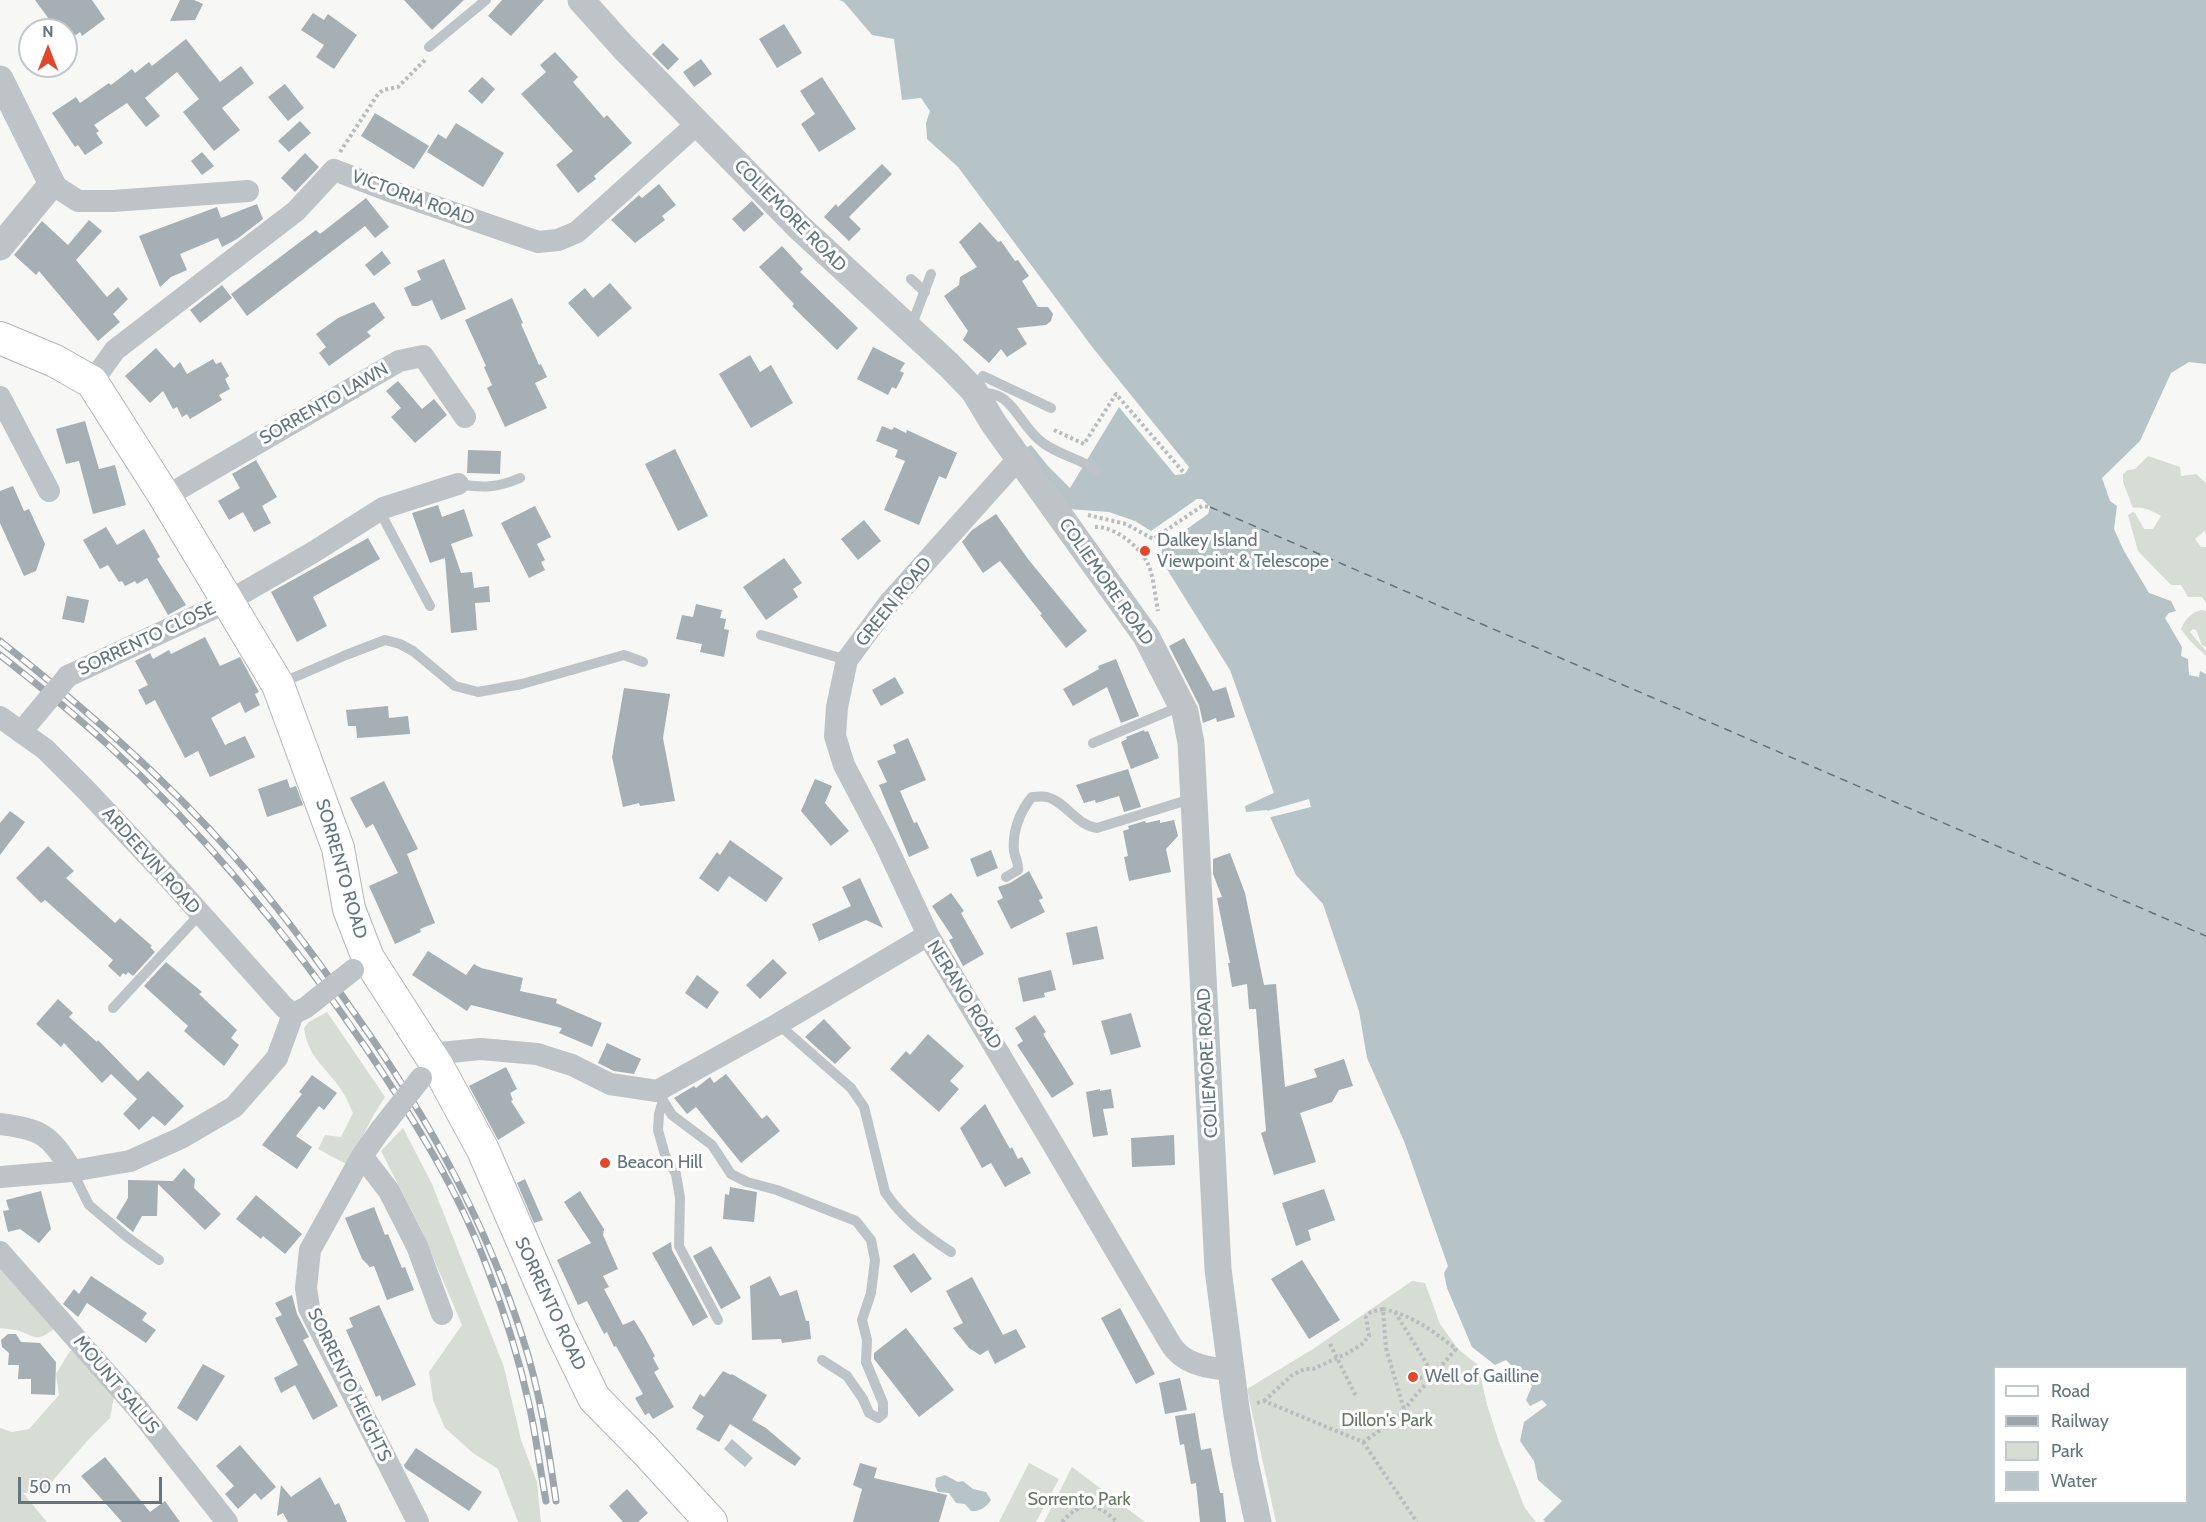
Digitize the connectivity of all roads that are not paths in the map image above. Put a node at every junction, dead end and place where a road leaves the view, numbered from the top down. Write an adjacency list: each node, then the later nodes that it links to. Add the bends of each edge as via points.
1 (486, 0): 3 (lane)
2 (581, 0): 5 (street, COLIEMORE ROAD)
3 (431, 45)
4 (0, 79): 6 (street)
5 (698, 123): 12 (street, COLIEMORE ROAD, via 799,227); 14 (street, VICTORIA ROAD, via 577,232 558,240 538,242 334,170 296,211 115,350)
6 (52, 184): 7 (street, via 78,201); 8 (street)
7 (248, 191)
8 (0, 247)
9 (931, 274): 11 (lane)
10 (911, 279): 11 (lane)
11 (925, 292): 12 (lane)
12 (910, 330): 15 (street, COLIEMORE ROAD)
13 (0, 338): 14 (main road, SORRENTO ROAD)
14 (92, 382): 24 (main road, SORRENTO ROAD)
15 (974, 392): 17 (lane, via 983,376); 19 (street, COLIEMORE ROAD); 20 (lane, via 1005,400 1044,444)
16 (0, 397): 23 (street)
17 (1051, 408)
18 (465, 417): 24 (street, SORRENTO LAWN, via 423,356 399,361)
19 (1019, 458): 29 (street, GREEN ROAD, via 889,603); 32 (street, COLIEMORE ROAD, via 1146,636)
20 (1098, 471)
21 (520, 478): 22 (lane, via 482,488)
22 (458, 484): 25 (street, SORRENTO CLOSE)
23 (49, 491)
24 (165, 497): 26 (main road, SORRENTO ROAD)
25 (379, 510): 26 (street, SORRENTO CLOSE); 27 (lane)
26 (227, 602): 31 (main road, SORRENTO ROAD); 34 (street, SORRENTO CLOSE, bridge, via 68,676)
27 (430, 606)
28 (762, 635): 29 (lane)
29 (847, 660): 39 (street, GREEN ROAD, via 837,707 836,736 844,765)
30 (643, 662): 31 (lane, via 624,655 522,684 478,692 455,686 413,651 385,640)
31 (278, 685): 40 (main road, SORRENTO ROAD, via 339,848)
32 (1182, 705): 35 (lane); 36 (street, COLIEMORE ROAD, via 1191,743)
33 (0, 717): 34 (street, ARDEEVIN ROAD)
34 (21, 732): 38 (street, ARDEEVIN ROAD, via 45,749 86,790)
35 (1093, 743)
36 (1194, 798): 37 (lane, via 1097,828 1087,826 1046,796 1032,797 1022,809 1015,838 1018,870); 56 (street, COLIEMORE ROAD, via 1218,1269)
37 (1006, 877)
38 (200, 914): 41 (lane); 42 (street, ARDEEVIN ROAD, via 284,1007)
39 (928, 935): 43 (street, NERANO ROAD); 56 (street, NERANO ROAD, via 1162,1331 1177,1352 1196,1364)
40 (361, 964): 42 (street, bridge); 44 (main road, SORRENTO ROAD)
41 (113, 1008)
42 (301, 1010): 48 (street, via 276,1058 234,1107 181,1138 130,1161)
43 (778, 1024): 45 (street, NERANO ROAD); 51 (lane, via 851,1089 864,1107 885,1192 919,1231)
44 (429, 1066): 45 (street, via 481,1049 537,1054 572,1065 610,1084); 47 (street, SORRENTO HEIGHTS, bridge); 59 (main road, SORRENTO ROAD, via 483,1150 594,1398)
45 (660, 1096): 54 (lane, via 658,1130 665,1155 676,1173 680,1198 679,1246); 55 (lane, via 672,1115 712,1145 731,1174 856,1221 871,1240 875,1260 873,1282 862,1320 867,1340 866,1362 883,1404 883,1414 878,1418 869,1413 847,1376)
46 (0, 1124): 48 (street, via 32,1128 56,1145)
47 (362, 1156): 53 (street, via 389,1191 417,1246); 58 (street, SORRENTO HEIGHTS, via 310,1251 306,1288 309,1308)
48 (72, 1171): 49 (street); 52 (lane, via 89,1205)
49 (0, 1177)
50 (0, 1252): 57 (street, MOUNT SALUS, via 138,1409)
51 (951, 1252)
52 (159, 1260)
53 (442, 1314)
54 (718, 1320)
55 (822, 1360)
56 (1230, 1370): 60 (street, COLIEMORE ROAD)
57 (228, 1522)
58 (418, 1522)
59 (711, 1522)
60 (1258, 1522)

